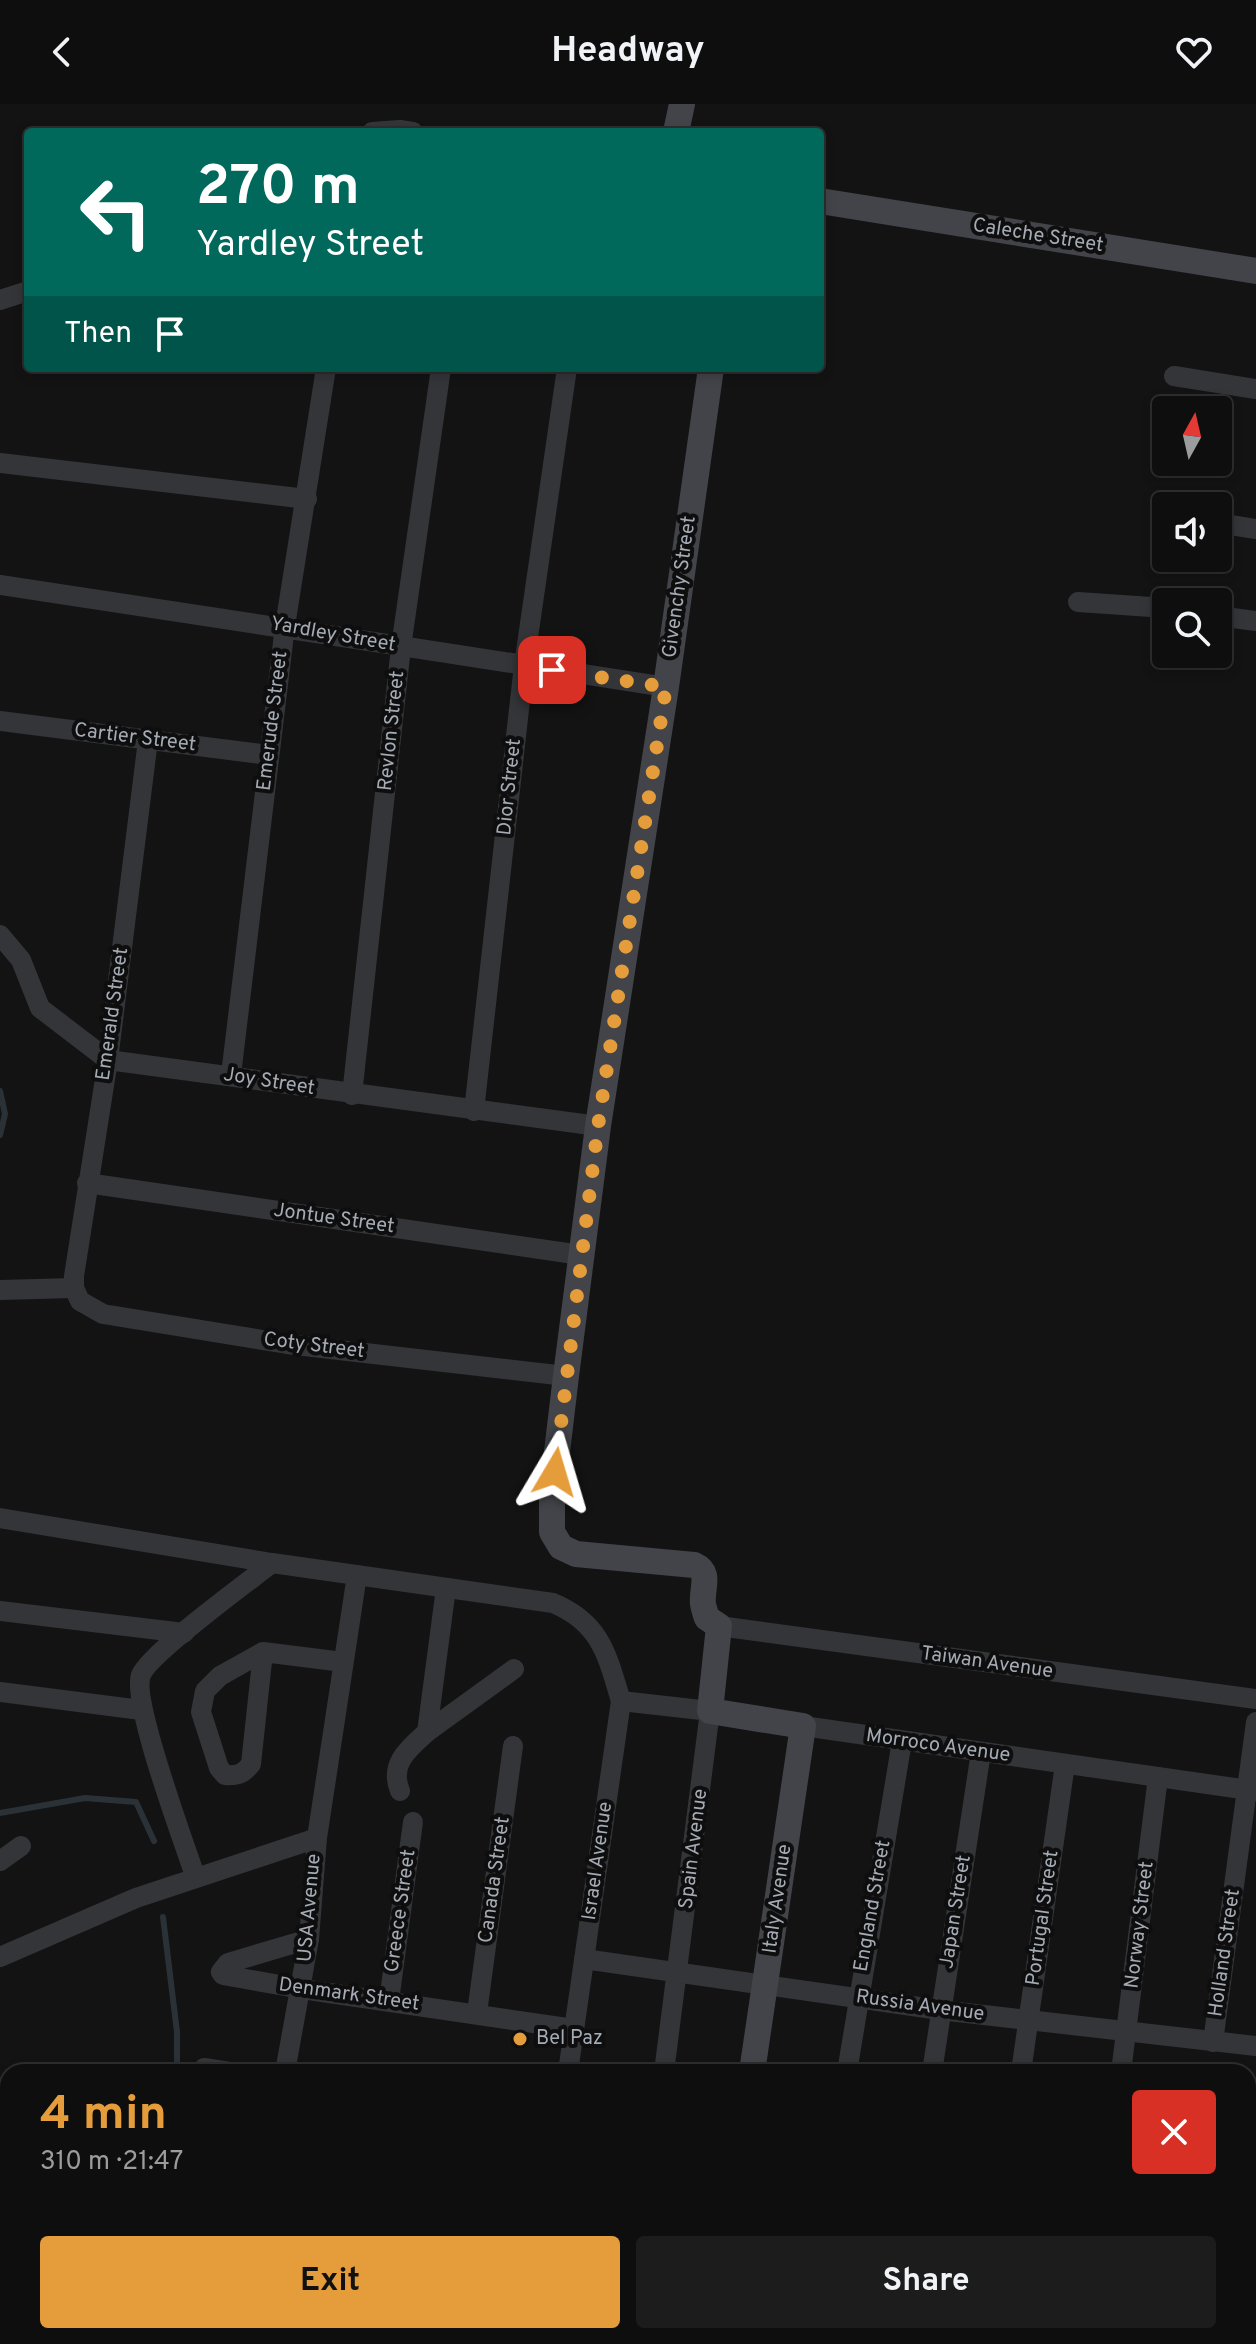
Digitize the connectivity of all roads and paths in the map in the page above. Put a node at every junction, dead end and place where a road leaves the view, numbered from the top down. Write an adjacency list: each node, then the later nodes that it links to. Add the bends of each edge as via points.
1 (682, 104): 2 (street)
2 (677, 128)
3 (824, 202): 4 (street, Caleche Street)
4 (1256, 271)
5 (24, 292): 6 (street)
6 (0, 300)
7 (325, 372): 14 (street, Emerude Street)
8 (440, 372): 23 (street, Revlon Street)
9 (566, 372): 24 (street, Dior Street)
10 (710, 372): 25 (street, Givenchy Street)
11 (1174, 376): 12 (street)
12 (1256, 389)
13 (0, 463): 14 (street)
14 (307, 499): 22 (street, Emerude Street)
15 (1232, 525): 16 (street)
16 (1256, 529)
17 (0, 585): 22 (street, Yardley Street)
18 (1078, 602): 19 (street)
19 (1152, 607)
20 (1232, 618): 21 (street)
21 (1256, 621)
22 (285, 626): 23 (street, Yardley Street); 28 (street, Emerude Street)
23 (401, 647): 24 (street, Yardley Street); 32 (street, Revlon Street)
24 (524, 665): 25 (street, Yardley Street); 33 (street, Dior Street)
25 (666, 687): 34 (street, Givenchy Street)
26 (0, 721): 27 (street, Cartier Street)
27 (148, 740): 28 (street, Cartier Street); 30 (street, Emerald Street)
28 (269, 755): 31 (street, Emerude Street)
29 (0, 935): 30 (street, via 21,960 40,1008)
30 (108, 1060): 31 (street, Joy Street); 35 (street, Emerald Street)
31 (231, 1075): 32 (street, Joy Street)
32 (352, 1095): 33 (street, Joy Street)
33 (474, 1111): 34 (street, Joy Street)
34 (598, 1126): 36 (street, Givenchy Street)
35 (87, 1183): 36 (street, Jontue Street); 37 (street, Emerald Street)
36 (581, 1255): 39 (street, Givenchy Street)
37 (74, 1288): 38 (street); 39 (street, Coty Street, via 80,1301 103,1314 287,1344)
38 (0, 1290)
39 (566, 1376): 45 (street, Givenchy Street, via 552,1494 552,1532 561,1547 576,1554 702,1568 707,1618)
40 (0, 1518): 41 (street)
41 (272, 1563): 42 (street); 46 (street)
42 (357, 1575): 43 (street); 48 (street, USA Avenue)
43 (446, 1588): 52 (street, Israel Avenue, via 553,1603 575,1612 606,1651); 57 (street)
44 (0, 1611): 46 (street)
45 (719, 1626): 51 (street, Taiwan Avenue); 54 (street, Spain Avenue)
46 (184, 1633): 53 (street, via 145,1667)
47 (263, 1652): 47 (street, via 220,1676 201,1701 205,1729 225,1775 244,1773 251,1764); 48 (street)
48 (343, 1662): 66 (street, USA Avenue)
49 (514, 1669): 57 (street)
50 (0, 1692): 53 (street)
51 (1256, 1699)
52 (621, 1701): 54 (street, Morroco Avenue); 72 (street, Israel Avenue)
53 (141, 1710): 69 (street)
54 (710, 1711): 56 (street, Morroco Avenue); 73 (street, Spain Avenue)
55 (1256, 1722): 63 (street, Holland Street)
56 (803, 1726): 58 (street, Morroco Avenue); 74 (street, Italy Avenue)
57 (427, 1732): 64 (street, via 398,1764)
58 (902, 1741): 60 (street, Morroco Avenue); 76 (street, England Street)
59 (513, 1746): 79 (street, Canada Street)
60 (981, 1752): 61 (street, Morroco Avenue); 78 (street, Japan Street)
61 (1065, 1764): 62 (street, Morroco Avenue); 80 (street, Portugal Street)
62 (1158, 1777): 63 (street, Morroco Avenue); 82 (street, Norway Street)
63 (1251, 1790): 83 (street, Holland Street)
64 (400, 1791)
65 (413, 1822): 77 (street, Greece Street)
66 (317, 1838): 69 (street); 70 (street, USA Avenue)
67 (21, 1846): 68 (street)
68 (0, 1861)
69 (188, 1879): 71 (street)
70 (309, 1939): 75 (street, USA Avenue); 75 (street, Denmark Street, via 228,1963 221,1972)
71 (0, 1957)
72 (584, 1959): 73 (street, Russia Avenue); 81 (street, Israel Avenue)
73 (679, 1972): 74 (street, Russia Avenue); 87 (street, Spain Avenue)
74 (765, 1984): 76 (street, Russia Avenue); 88 (street, Italy Avenue)
75 (302, 1989): 77 (street, Denmark Street); 85 (street, USA Avenue)
76 (858, 1997): 78 (street, Russia Avenue); 89 (street, England Street)
77 (389, 2001): 79 (street, Denmark Street)
78 (940, 2010): 80 (street, Russia Avenue); 90 (street, Japan Street)
79 (477, 2013): 81 (street, Denmark Street)
80 (1028, 2020): 82 (street, Russia Avenue); 91 (street, Portugal Street)
81 (574, 2029): 86 (street, Israel Avenue)
82 (1127, 2032): 83 (street, Russia Avenue); 92 (street, Norway Street)
83 (1213, 2042): 84 (street, Russia Avenue)
84 (1256, 2046)
85 (287, 2064)
86 (569, 2064)
87 (665, 2064)
88 (753, 2064)
89 (848, 2064)
90 (933, 2064)
91 (1022, 2064)
92 (1122, 2064)

